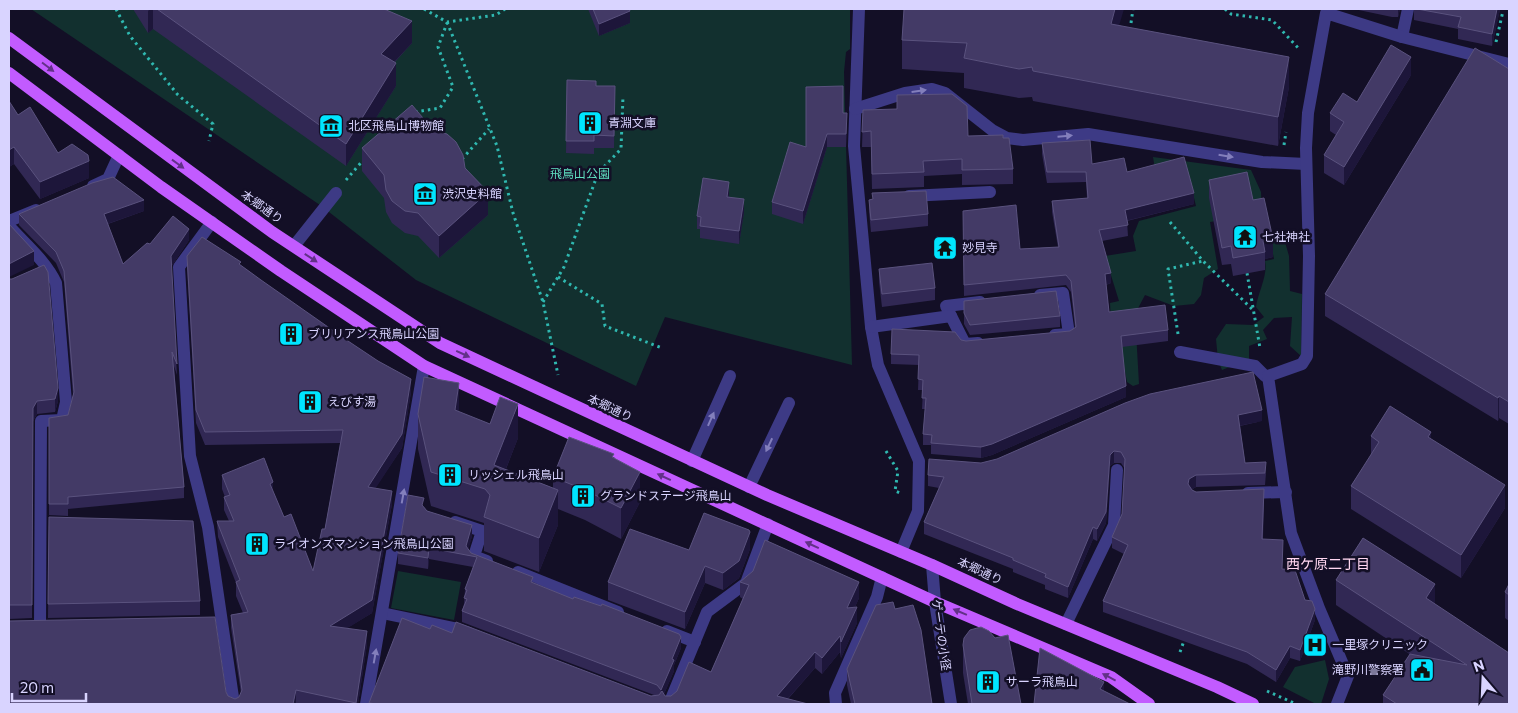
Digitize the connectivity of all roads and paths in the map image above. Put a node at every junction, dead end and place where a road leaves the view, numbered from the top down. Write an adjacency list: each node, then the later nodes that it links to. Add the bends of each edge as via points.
1 (116, 9): 22 (path, via 130,36 178,95 213,124)
2 (424, 9): 9 (path)
3 (505, 9): 9 (path, via 496,15)
4 (859, 9): 18 (street)
5 (1133, 9): 10 (path)
6 (1225, 9): 13 (path, via 1231,14 1272,20)
7 (1408, 9): 11 (street)
8 (1503, 11): 14 (path)
9 (448, 22): 19 (path, via 438,47 453,87 440,108); 21 (path)
10 (1131, 23)
11 (1402, 36): 14 (street); 26 (street, via 1326,13 1308,112)
12 (9, 38): 37 (main road, 本郷通り, one-way to 37, via 152,146)
13 (1302, 53)
14 (1491, 60): 15 (street)
15 (1509, 64)
16 (9, 73): 24 (main road)
17 (623, 96): 42 (path, via 622,149 598,173)
18 (855, 109): 26 (street, one-way to 26, via 905,93 932,89 945,93 1007,138 1023,140 1088,134 1262,162); 48 (street, via 854,146 864,198)
19 (412, 112)
20 (1288, 125): 23 (path)
21 (490, 128): 27 (path); 45 (path, via 512,213)
22 (208, 141)
23 (1284, 148)
24 (119, 155): 28 (street, via 108,180); 34 (main road)
25 (366, 156): 30 (path)
26 (1306, 164): 57 (street, via 1309,256 1307,356 1302,364)
27 (456, 165)
28 (82, 190)
29 (990, 192): 31 (street)
30 (336, 193): 37 (street)
31 (896, 196)
32 (48, 205): 33 (street)
33 (9, 221)
34 (212, 222): 53 (main road); 81 (street, via 179,267 190,456)
35 (1170, 222): 38 (path)
36 (9, 226): 39 (street)
37 (294, 246): 60 (main road, 本郷通り, one-way to 60, via 440,342)
38 (1202, 261): 46 (path); 52 (path, via 1168,270)
39 (49, 267): 41 (street); 75 (street, via 56,283 66,402 62,420 42,421 47,524 44,626)
40 (1247, 273): 46 (path)
41 (33, 274)
42 (558, 277): 45 (path); 51 (path, via 602,304 605,326)
43 (1024, 297): 49 (street, via 1063,292 1069,334)
44 (995, 300): 47 (street, via 946,306)
45 (543, 302): 54 (path)
46 (1254, 311): 57 (path)
47 (951, 316): 48 (street); 50 (street, via 965,344)
48 (871, 327): 68 (street, via 878,365 924,461 918,511)
49 (1041, 337)
50 (993, 341)
51 (662, 348)
52 (1180, 352): 57 (street, via 1255,366)
53 (424, 366): 67 (main road, one-way to 53); 72 (street, one-way to 53)
54 (558, 375)
55 (730, 376): 60 (street, one-way to 55)
56 (1248, 376): 57 (street)
57 (1266, 376): 63 (street)
58 (789, 403): 62 (street, one-way to 62)
59 (886, 451): 65 (path, via 898,471 895,490)
60 (692, 461): 62 (main road, 本郷通り)
61 (1117, 470): 74 (street, via 1114,525)
62 (749, 487): 68 (main road, 本郷通り)
63 (1286, 492): 64 (street); 88 (street, via 1292,533 1348,676)
64 (1236, 494)
65 (907, 497)
66 (438, 517): 73 (street, via 482,530 474,556)
67 (768, 524): 70 (main road, one-way to 67); 79 (street, via 746,583 707,612)
68 (901, 552): 69 (main road, 本郷通り)
69 (932, 565): 71 (street, ゲーテの小径); 74 (main road, 本郷通り)
70 (882, 577): 71 (main road); 84 (street, via 877,597 835,693)
71 (935, 602): 85 (street, ゲーテの小径); 86 (main road, one-way to 71, via 1112,677)
72 (382, 613): 78 (street, via 454,628); 82 (street, one-way to 72)
73 (630, 616)
74 (1066, 624): 87 (main road, 本郷通り)
75 (24, 626)
76 (658, 627): 79 (street)
77 (1186, 636): 80 (path)
78 (481, 638)
79 (695, 642): 83 (street)
80 (1180, 652)
81 (234, 704)
82 (366, 704)
83 (669, 704)
84 (836, 704)
85 (951, 704)
86 (1149, 704)
87 (1253, 704)
88 (1337, 704)

